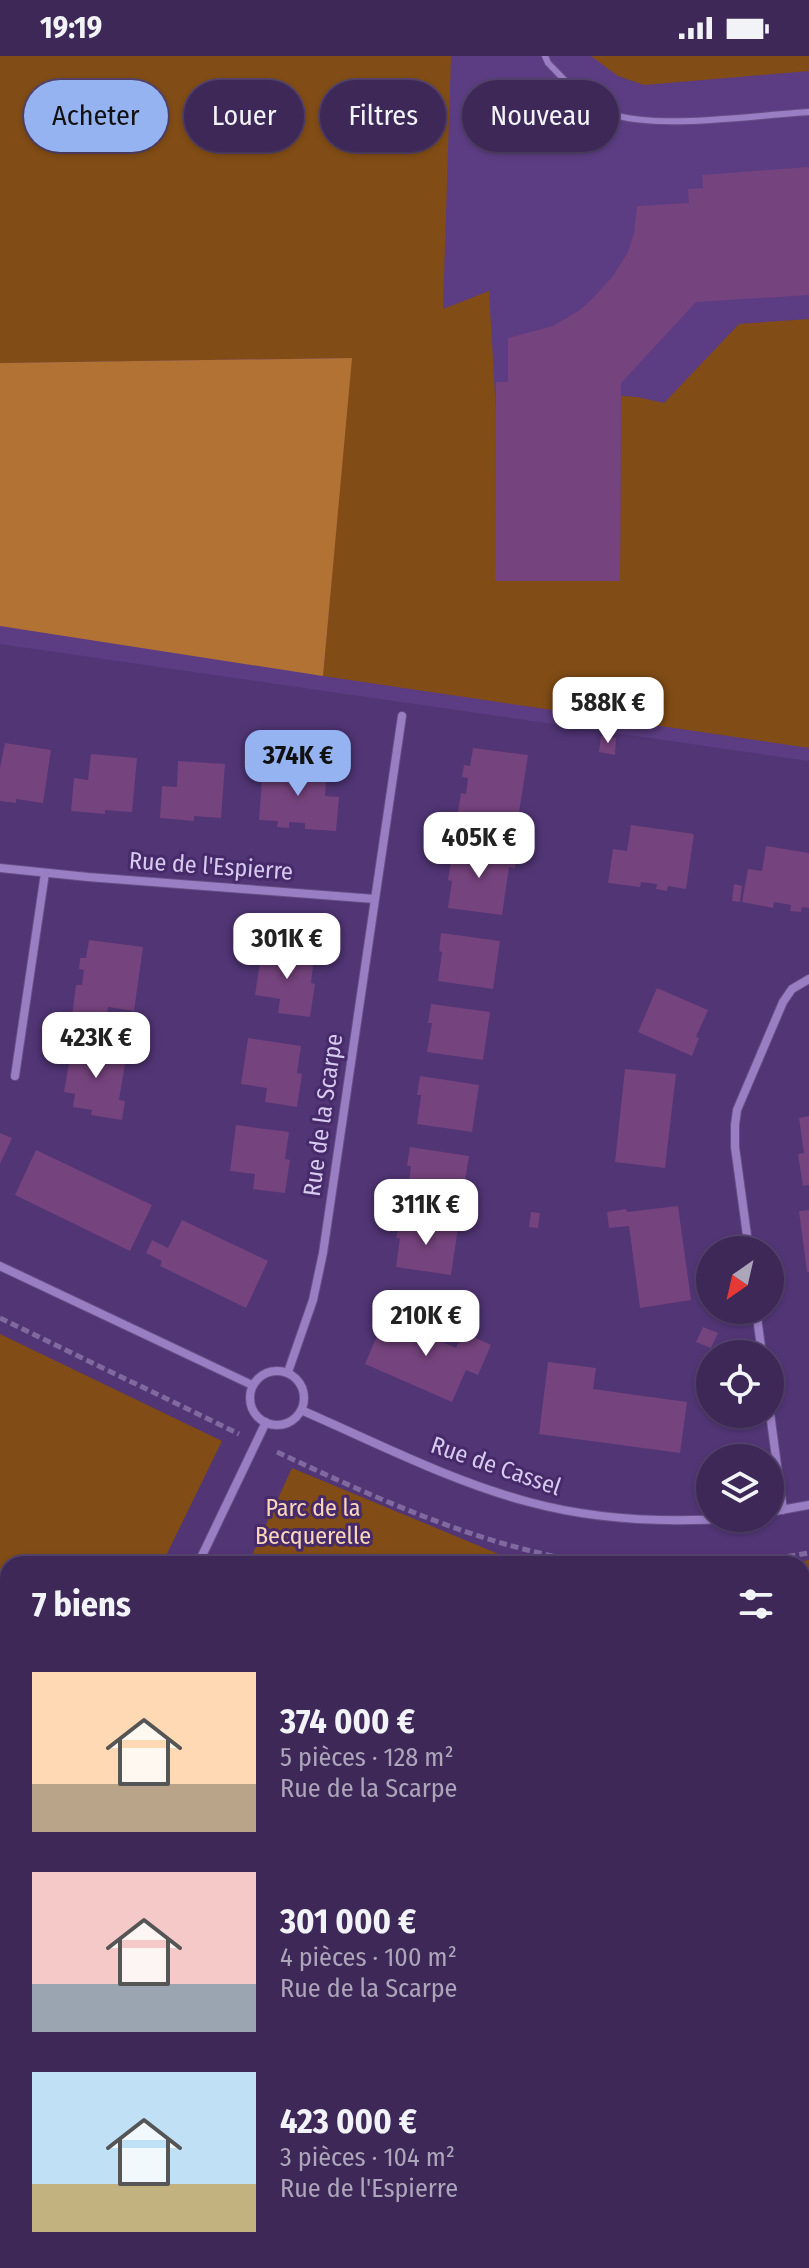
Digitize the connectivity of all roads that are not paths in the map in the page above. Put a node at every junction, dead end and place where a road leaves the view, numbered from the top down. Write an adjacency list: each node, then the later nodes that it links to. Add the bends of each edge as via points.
1 (545, 56): 2 (lane, via 584,98 610,114 660,121)
2 (809, 112)
3 (402, 716): 6 (street, Rue de la Scarpe)
4 (0, 868): 5 (street, Rue de l'Espierre)
5 (45, 873): 6 (street, Rue de l'Espierre); 8 (street)
6 (375, 899): 11 (street, Rue de la Scarpe, via 319,1276)
7 (809, 979): 9 (street, via 783,1002 737,1110 735,1147)
8 (15, 1076)
9 (747, 1236)
10 (0, 1266): 12 (street)
11 (288, 1372): 12 (street, via 264,1373); 13 (street, via 302,1386)
12 (252, 1385): 14 (street, via 252,1408)
13 (301, 1410): 14 (street, via 286,1423); 17 (street, Rue de Cassel, via 527,1502 628,1518)
14 (266, 1422): 18 (street)
15 (809, 1505): 16 (street)
16 (784, 1510)
17 (696, 1518)
18 (202, 1556)

